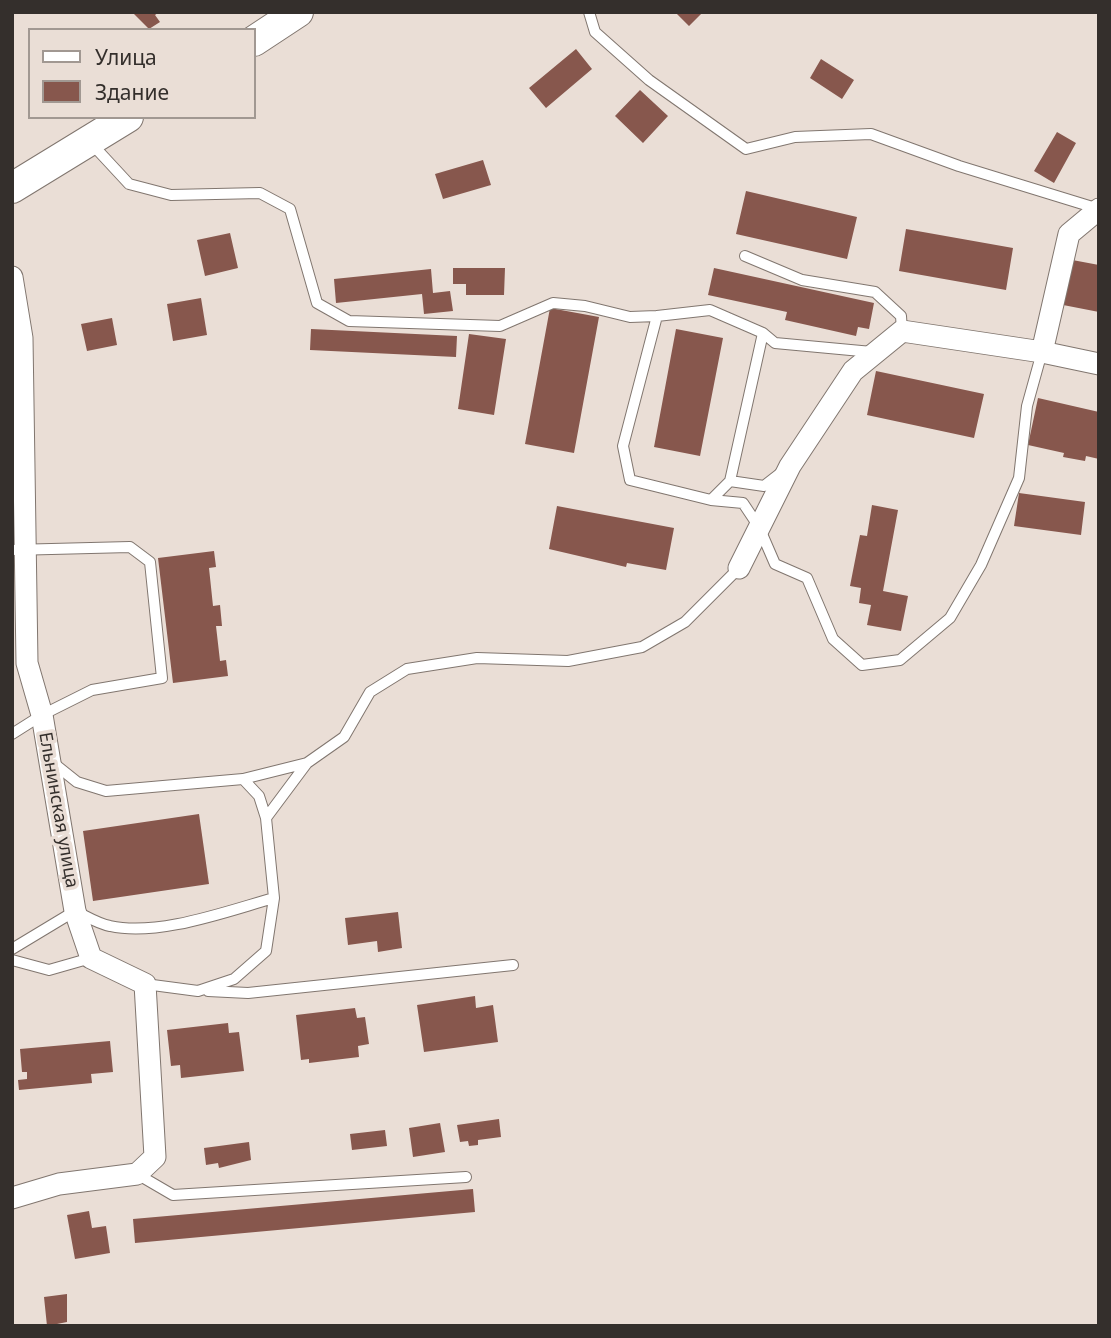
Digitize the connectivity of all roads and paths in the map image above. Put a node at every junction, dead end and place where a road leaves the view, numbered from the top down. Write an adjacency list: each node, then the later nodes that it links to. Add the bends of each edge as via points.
1 (298, 12): 3 (main road)
2 (589, 12): 7 (lane, via 594,32 649,80 746,149 795,137 871,134)
3 (256, 40)
4 (125, 119): 5 (main road)
5 (89, 141): 6 (main road); 10 (lane, via 129,184 171,195 260,193 290,209 317,303 349,321 500,326 553,303 630,317)
6 (12, 188)
7 (1099, 209): 13 (street, via 1069,233)
8 (746, 256): 11 (lane, via 802,280 875,292 901,316)
9 (12, 277): 20 (street, Ельнинская улица, via 22,338)
10 (657, 316): 12 (lane, via 710,310); 18 (lane, via 623,446 630,480)
11 (902, 331): 13 (street); 14 (street)
12 (763, 333): 14 (lane, via 775,344); 17 (lane)
13 (1042, 352): 15 (street); 19 (lane, via 1027,406 1019,478 981,565 950,618 900,660 862,665 834,639 807,578 775,564)
14 (876, 353): 16 (street, via 853,371)
15 (1099, 364)
16 (790, 466): 17 (lane, via 764,486); 19 (street)
17 (730, 481): 18 (lane)
18 (711, 500): 19 (lane, via 743,503)
19 (759, 527): 21 (street)
20 (19, 549): 22 (street, Ельнинская улица, via 27,663); 22 (lane, via 130,547 150,562 162,678 92,690)
21 (739, 568): 25 (lane, via 685,622 642,648 568,660 477,658 407,668 370,692 344,737)
22 (42, 715): 23 (lane); 24 (street, Ельнинская улица)
23 (12, 734)
24 (50, 760): 26 (lane, via 77,782 106,791); 29 (street, Ельнинская улица)
25 (307, 763): 26 (lane); 27 (lane)
26 (243, 779): 27 (lane, via 259,796)
27 (266, 818): 28 (lane)
28 (274, 898): 29 (lane, via 134,930 107,926); 35 (lane, via 266,951 234,979)
29 (75, 911): 30 (lane); 31 (street, Ельнинская улица)
30 (12, 949)
31 (90, 958): 32 (lane, via 49,970); 34 (street)
32 (12, 960)
33 (513, 965): 35 (lane, via 248,993)
34 (145, 984): 35 (lane); 36 (street, via 155,1157)
35 (198, 990)
36 (137, 1174): 37 (lane, via 173,1195); 38 (street, via 59,1184)
37 (466, 1177)
38 (12, 1198)

